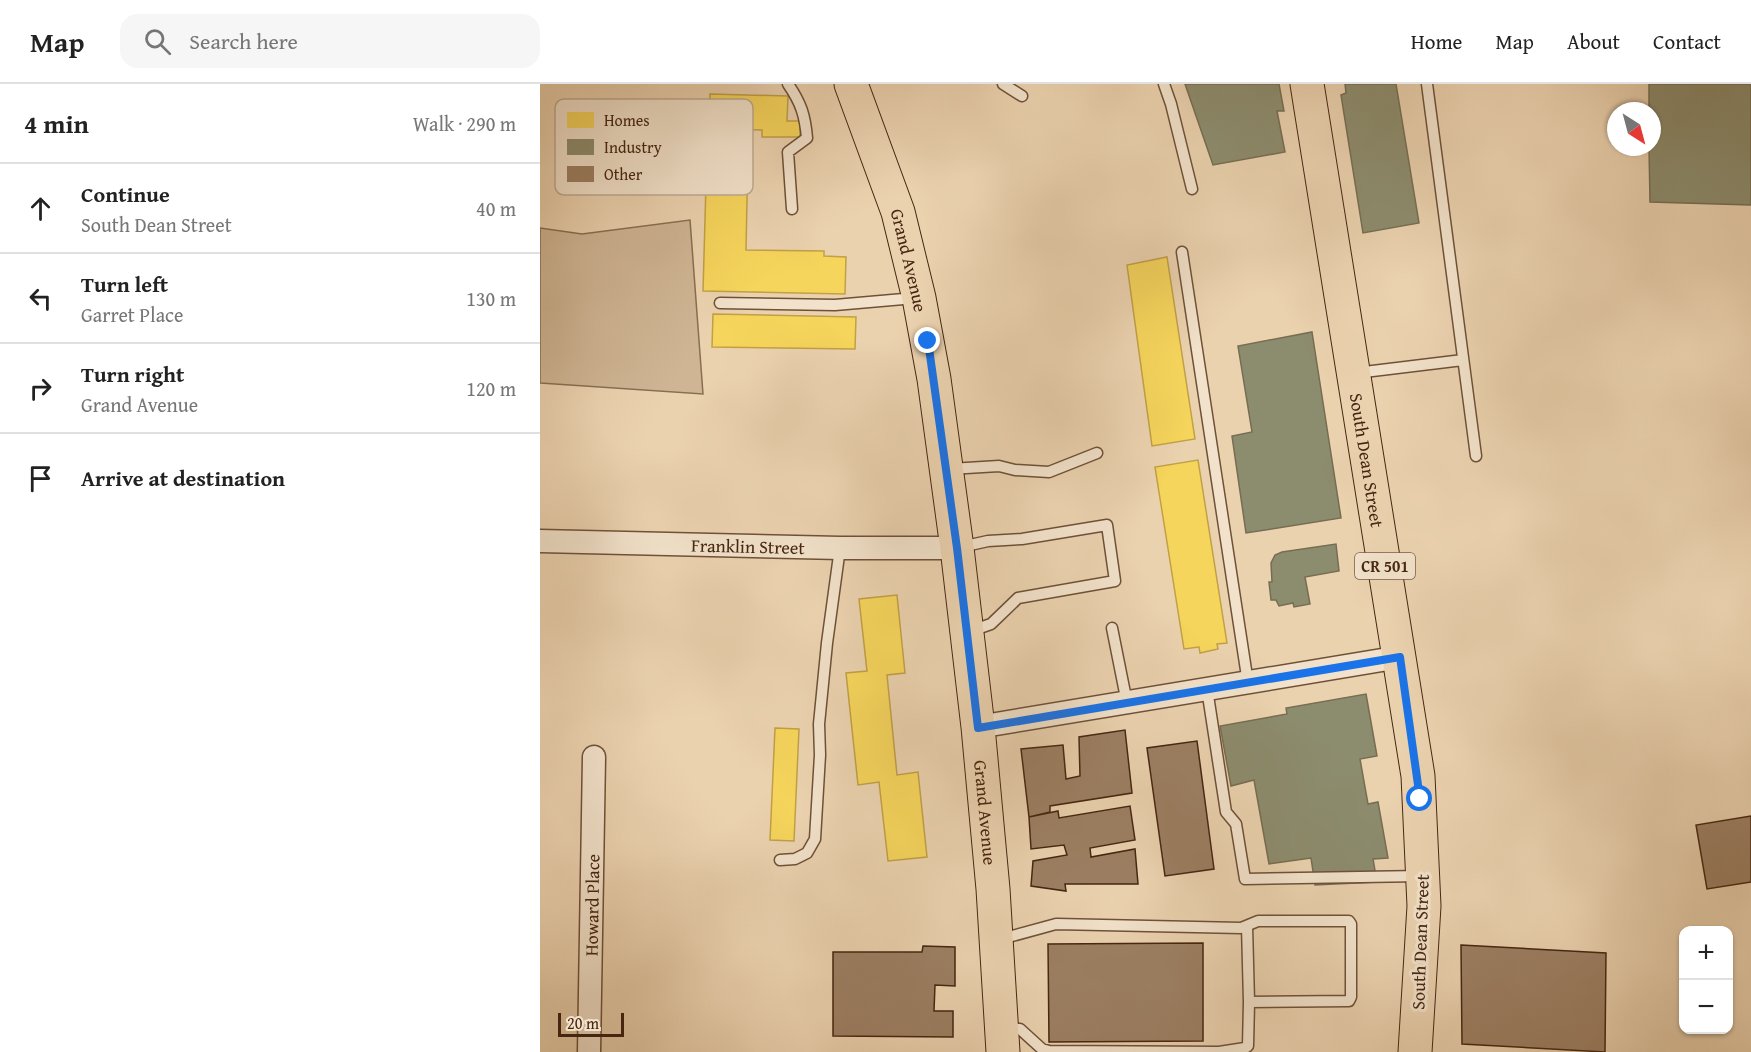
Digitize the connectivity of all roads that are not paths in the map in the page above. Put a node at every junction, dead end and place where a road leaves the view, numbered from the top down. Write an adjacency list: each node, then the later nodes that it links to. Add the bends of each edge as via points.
1 (788, 84): 9 (lane, via 805,116 807,138 788,152)
2 (851, 84): 11 (main road, Grand Avenue, via 898,212)
3 (1003, 84): 7 (lane)
4 (1164, 84): 8 (lane)
5 (1307, 84): 14 (main road, South Dean Street / CR 501)
6 (1427, 84): 13 (lane)
7 (1022, 96)
8 (1192, 189)
9 (792, 209)
10 (1182, 252): 24 (lane)
11 (919, 298): 12 (lane, via 835,304); 17 (main road, Grand Avenue)
12 (720, 303)
13 (1463, 360): 14 (lane); 16 (lane)
14 (1353, 374): 23 (main road, South Dean Street / CR 501)
15 (1097, 453): 17 (lane, via 1048,472 999,466)
16 (1476, 456)
17 (947, 470): 20 (main road, Grand Avenue)
18 (540, 541): 19 (street, Franklin Street)
19 (840, 548): 20 (street, Franklin Street); 29 (lane, via 819,724 815,839 807,853)
20 (957, 548): 22 (main road, Grand Avenue); 22 (lane, via 1107,525 1115,581 1018,598 991,624)
21 (1112, 628): 26 (lane)
22 (967, 632): 27 (main road, Grand Avenue)
23 (1400, 657): 24 (street); 30 (main road, South Dean Street / CR 501, via 1418,776)
24 (1248, 683): 25 (street)
25 (1208, 690): 26 (street); 30 (lane, via 1226,812 1236,824 1245,879)
26 (1127, 703): 27 (street)
27 (978, 728): 32 (main road, Grand Avenue)
28 (594, 757): 35 (street, Howard Place)
29 (780, 860)
30 (1423, 876): 36 (main road, South Dean Street / CR 501)
31 (1247, 926): 32 (lane, via 1056,924); 33 (lane); 33 (lane, via 1258,921 1346,920 1351,924 1349,1001)
32 (996, 940): 34 (main road, Grand Avenue)
33 (1249, 1002): 34 (lane, via 1248,1046 1219,1052 1049,1051 1020,1029)
34 (1002, 1040)
35 (589, 1052)
36 (1415, 1052)

